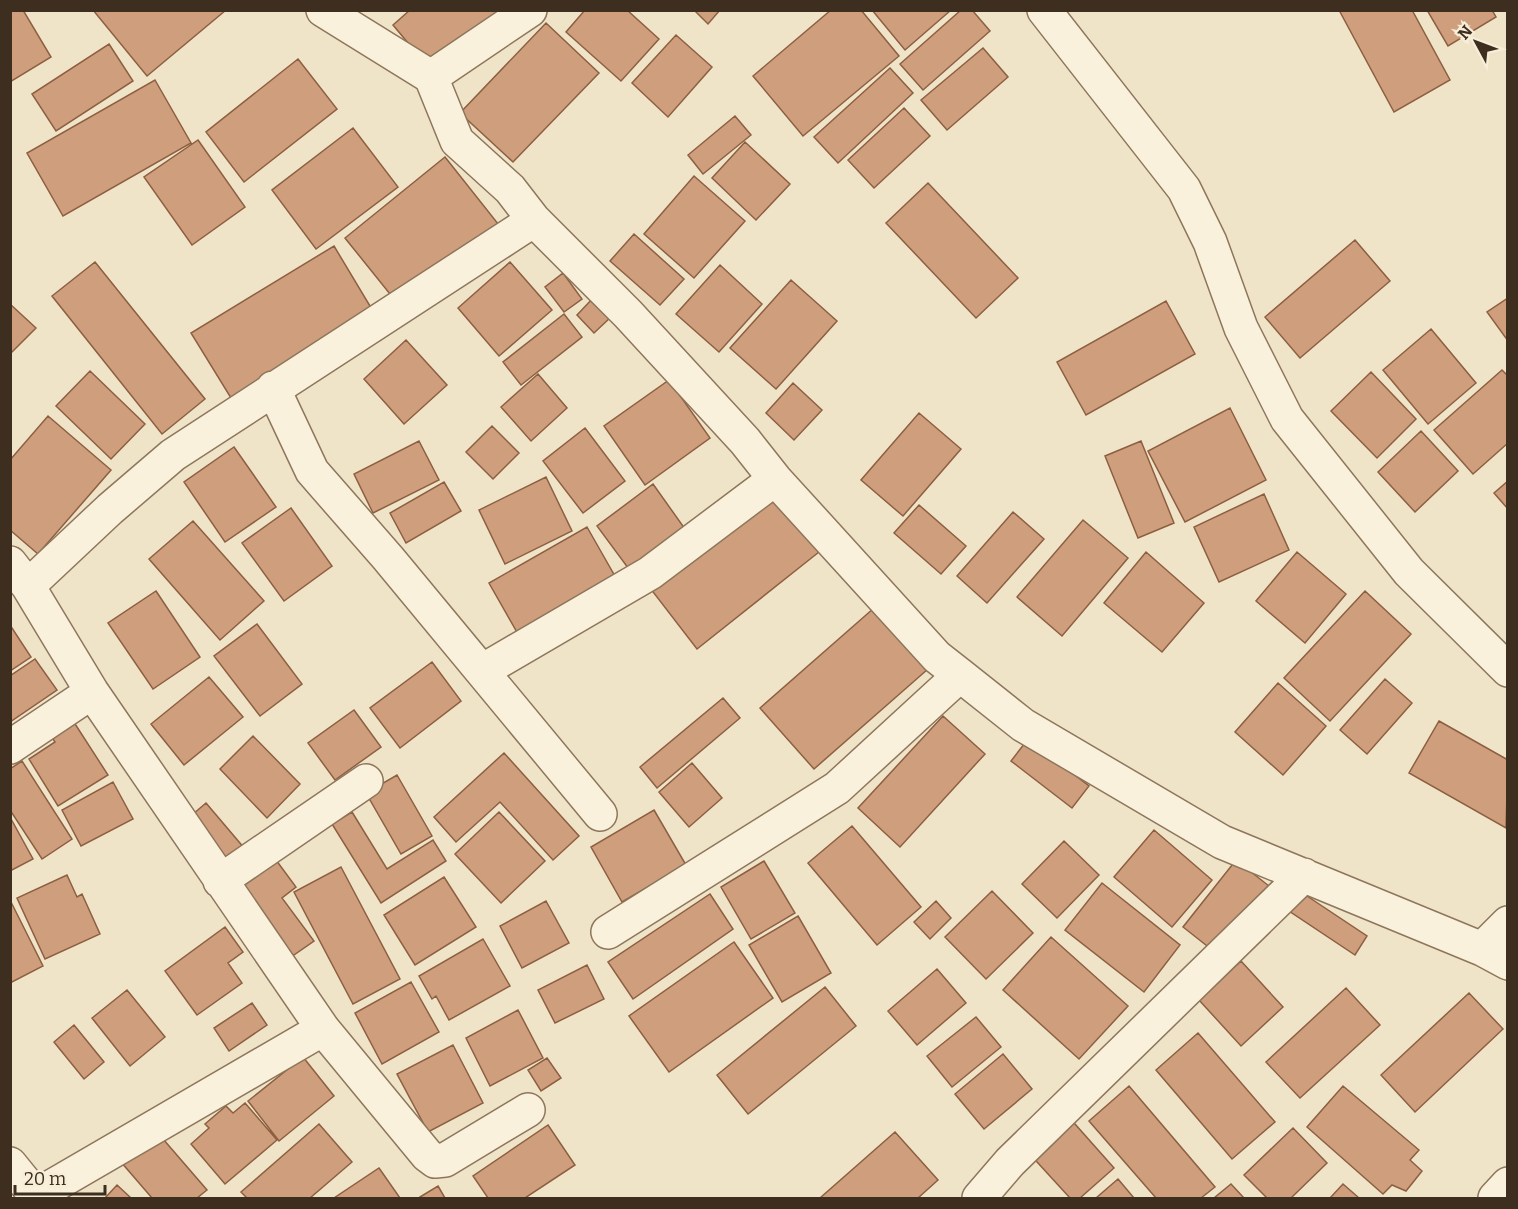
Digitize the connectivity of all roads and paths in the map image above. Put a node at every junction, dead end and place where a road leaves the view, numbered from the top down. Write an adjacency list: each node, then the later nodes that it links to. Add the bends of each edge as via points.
1 (323, 10): 4 (street)
2 (530, 10): 4 (street)
3 (1044, 10): 9 (street, via 1184,189 1210,242 1241,328 1287,419 1408,572)
4 (430, 77): 5 (street, via 457,141 510,189)
5 (534, 220): 6 (street); 7 (street, via 628,314)
6 (273, 388): 8 (street, via 173,455 110,509); 10 (street, via 312,471)
7 (775, 479): 10 (street, via 650,573); 11 (street, via 938,657)
8 (20, 574): 12 (street)
9 (1508, 670)
10 (482, 672): 15 (street)
11 (960, 675): 16 (street, via 1023,725 1222,842); 19 (street, via 837,788)
12 (92, 692): 13 (street); 17 (street)
13 (10, 747)
14 (366, 781): 17 (street)
15 (600, 814)
16 (1304, 875): 20 (street); 26 (street, via 1010,1162)
17 (220, 881): 21 (street)
18 (1508, 923): 20 (street)
19 (608, 932)
20 (1495, 956)
21 (323, 1029): 22 (street, via 435,1161 445,1160); 25 (street)
22 (528, 1110)
23 (10, 1164): 25 (street)
24 (1508, 1184): 27 (street)
25 (34, 1197)
26 (979, 1198)
27 (1495, 1198)

